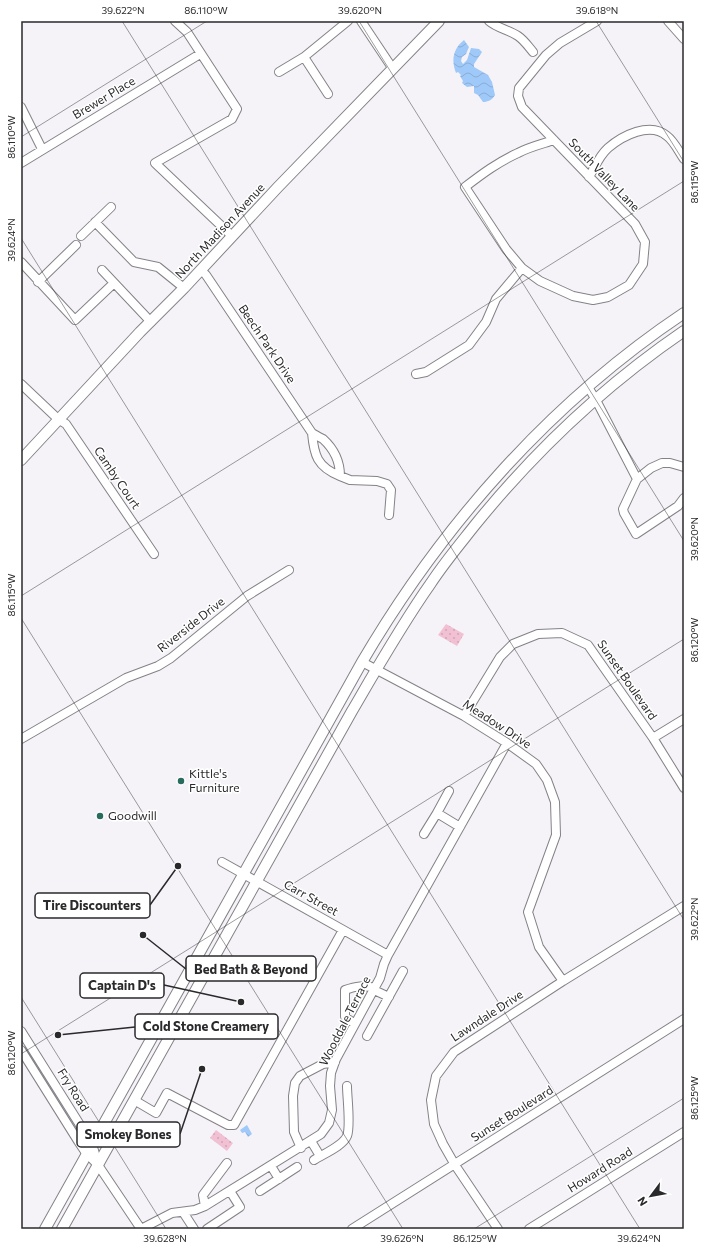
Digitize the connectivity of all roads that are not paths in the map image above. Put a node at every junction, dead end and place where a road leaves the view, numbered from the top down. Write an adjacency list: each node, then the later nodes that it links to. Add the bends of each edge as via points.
1 (175, 21): 10 (street, via 187,32)
2 (348, 21): 11 (street)
3 (361, 21): 12 (street)
4 (439, 21): 12 (main road, North Madison Avenue)
5 (489, 21): 9 (street, via 517,35)
6 (597, 21): 16 (street, South Valley Lane, via 560,43 546,55 519,88 518,96 522,107)
7 (668, 21): 8 (street)
8 (684, 39)
9 (533, 52)
10 (200, 54): 17 (street, Brewer Place); 24 (street, via 237,108 232,119 155,163)
11 (304, 57): 13 (street); 14 (street)
12 (392, 69): 24 (main road, North Madison Avenue)
13 (279, 72)
14 (328, 94)
15 (21, 107): 17 (street)
16 (554, 140): 20 (street, South Valley Lane); 27 (street, via 519,152 500,162 465,187 506,249)
17 (42, 149): 19 (street, Brewer Place)
18 (684, 157): 20 (street, via 668,136 658,131 640,131 617,141 607,149)
19 (21, 163)
20 (590, 177): 27 (street, South Valley Lane, via 635,224 645,242 643,264 629,285 608,297 593,300 573,296 540,281)
21 (111, 207): 22 (street)
22 (95, 222): 23 (street); 32 (street, via 134,262 158,266)
23 (81, 236)
24 (232, 236): 29 (main road, North Madison Avenue)
25 (76, 245): 30 (street)
26 (21, 262): 30 (street)
27 (522, 268): 36 (street, via 496,299 486,322 469,345 426,372)
28 (102, 270): 31 (street)
29 (201, 270): 32 (main road, North Madison Avenue); 41 (street, Beech Park Drive)
30 (38, 282): 31 (street, via 75,320)
31 (114, 283): 34 (street)
32 (184, 288): 34 (main road, North Madison Avenue)
33 (684, 313): 38 (main road, via 628,353)
34 (151, 322): 40 (main road, North Madison Avenue)
35 (684, 331): 39 (main road, via 609,387)
36 (416, 374)
37 (21, 384): 40 (street, Camby Court)
38 (588, 387): 39 (street); 50 (main road, via 506,466 449,533 382,628)
39 (596, 400): 45 (street); 51 (main road, via 573,419 530,463 465,538 392,641)
40 (58, 419): 42 (main road, North Madison Avenue); 48 (street, Camby Court, via 66,424)
41 (312, 433): 44 (street, Beech Park Drive, via 331,447 337,458); 44 (street, Beech Park Drive, via 313,449 319,463)
42 (21, 460)
43 (684, 468): 45 (street, via 662,463)
44 (340, 476): 47 (street, Beech Park Drive, via 350,480 387,484 391,490)
45 (637, 479): 46 (street, via 623,509 636,534 672,511)
46 (684, 498)
47 (389, 515)
48 (154, 554)
49 (289, 570): 55 (street, Riverside Drive, via 247,596 171,658 158,666 126,678)
50 (362, 662): 51 (street, Meadow Drive); 63 (main road)
51 (376, 670): 52 (street, Meadow Drive); 64 (main road)
52 (464, 716): 54 (street, Sunset Boulevard, via 500,657 513,644 538,634 562,633 588,645); 56 (street, Meadow Drive)
53 (684, 719): 54 (street)
54 (653, 738): 57 (street, Sunset Boulevard)
55 (21, 739)
56 (507, 743): 60 (street, Wooddale Terrace); 69 (street, Meadow Drive, via 536,764 547,780 555,802 556,835 528,912 539,947)
57 (684, 788)
58 (449, 791): 59 (street)
59 (437, 814): 60 (street); 61 (street)
60 (460, 827): 67 (street, Wooddale Terrace)
61 (424, 834)
62 (222, 862): 63 (street, Carr Street)
63 (243, 874): 64 (street, Carr Street); 82 (main road)
64 (257, 881): 66 (street, Carr Street); 79 (main road)
65 (684, 906): 69 (street, Lawndale Drive)
66 (343, 930): 67 (street, Carr Street); 79 (street, via 234,1125 228,1125 167,1093 156,1113)
67 (388, 955): 70 (street, Wooddale Terrace)
68 (403, 971): 71 (street)
69 (563, 981): 87 (street, Lawndale Drive, via 454,1052 436,1076 431,1100 434,1124)
70 (375, 989): 71 (street); 73 (street, Wooddale Terrace); 73 (street, via 365,985 345,990 345,1017)
71 (389, 997): 75 (street)
72 (684, 1019): 87 (street, Sunset Boulevard)
73 (355, 1024): 77 (street, Wooddale Terrace)
74 (21, 1031): 82 (street, Fry Road)
75 (367, 1036)
76 (21, 1050): 84 (street, Fry Road)
77 (335, 1062): 81 (street, Wooddale Terrace, via 331,1073 332,1110 329,1123 321,1134); 83 (street, via 323,1064 300,1076 295,1083 294,1132)
78 (347, 1086): 81 (street, via 347,1137 317,1158)
79 (134, 1100): 86 (main road)
80 (684, 1132): 102 (street, Howard Road)
81 (311, 1141): 83 (street, Wooddale Terrace)
82 (92, 1144): 84 (main road); 86 (street, Fry Road)
83 (301, 1148): 88 (street, Wooddale Terrace)
84 (86, 1153): 86 (street, Fry Road); 95 (main road)
85 (227, 1163): 93 (street, via 203,1195)
86 (98, 1165): 96 (main road); 97 (street, Fry Road)
87 (455, 1165): 100 (street, Sunset Boulevard); 101 (street, Lawndale Drive)
88 (271, 1166): 90 (street); 91 (street, Wooddale Terrace)
89 (297, 1167): 90 (street)
90 (279, 1179): 92 (street)
91 (230, 1191): 93 (street, Wooddale Terrace); 99 (street, via 240,1207)
92 (260, 1191)
93 (205, 1206): 94 (street, Wooddale Terrace)
94 (183, 1212): 97 (street, Wooddale Terrace, via 172,1213); 98 (street)
95 (45, 1229)
96 (62, 1229)
97 (141, 1229)
98 (194, 1229)
99 (207, 1229)
100 (352, 1229)
101 (498, 1229)
102 (529, 1229)

